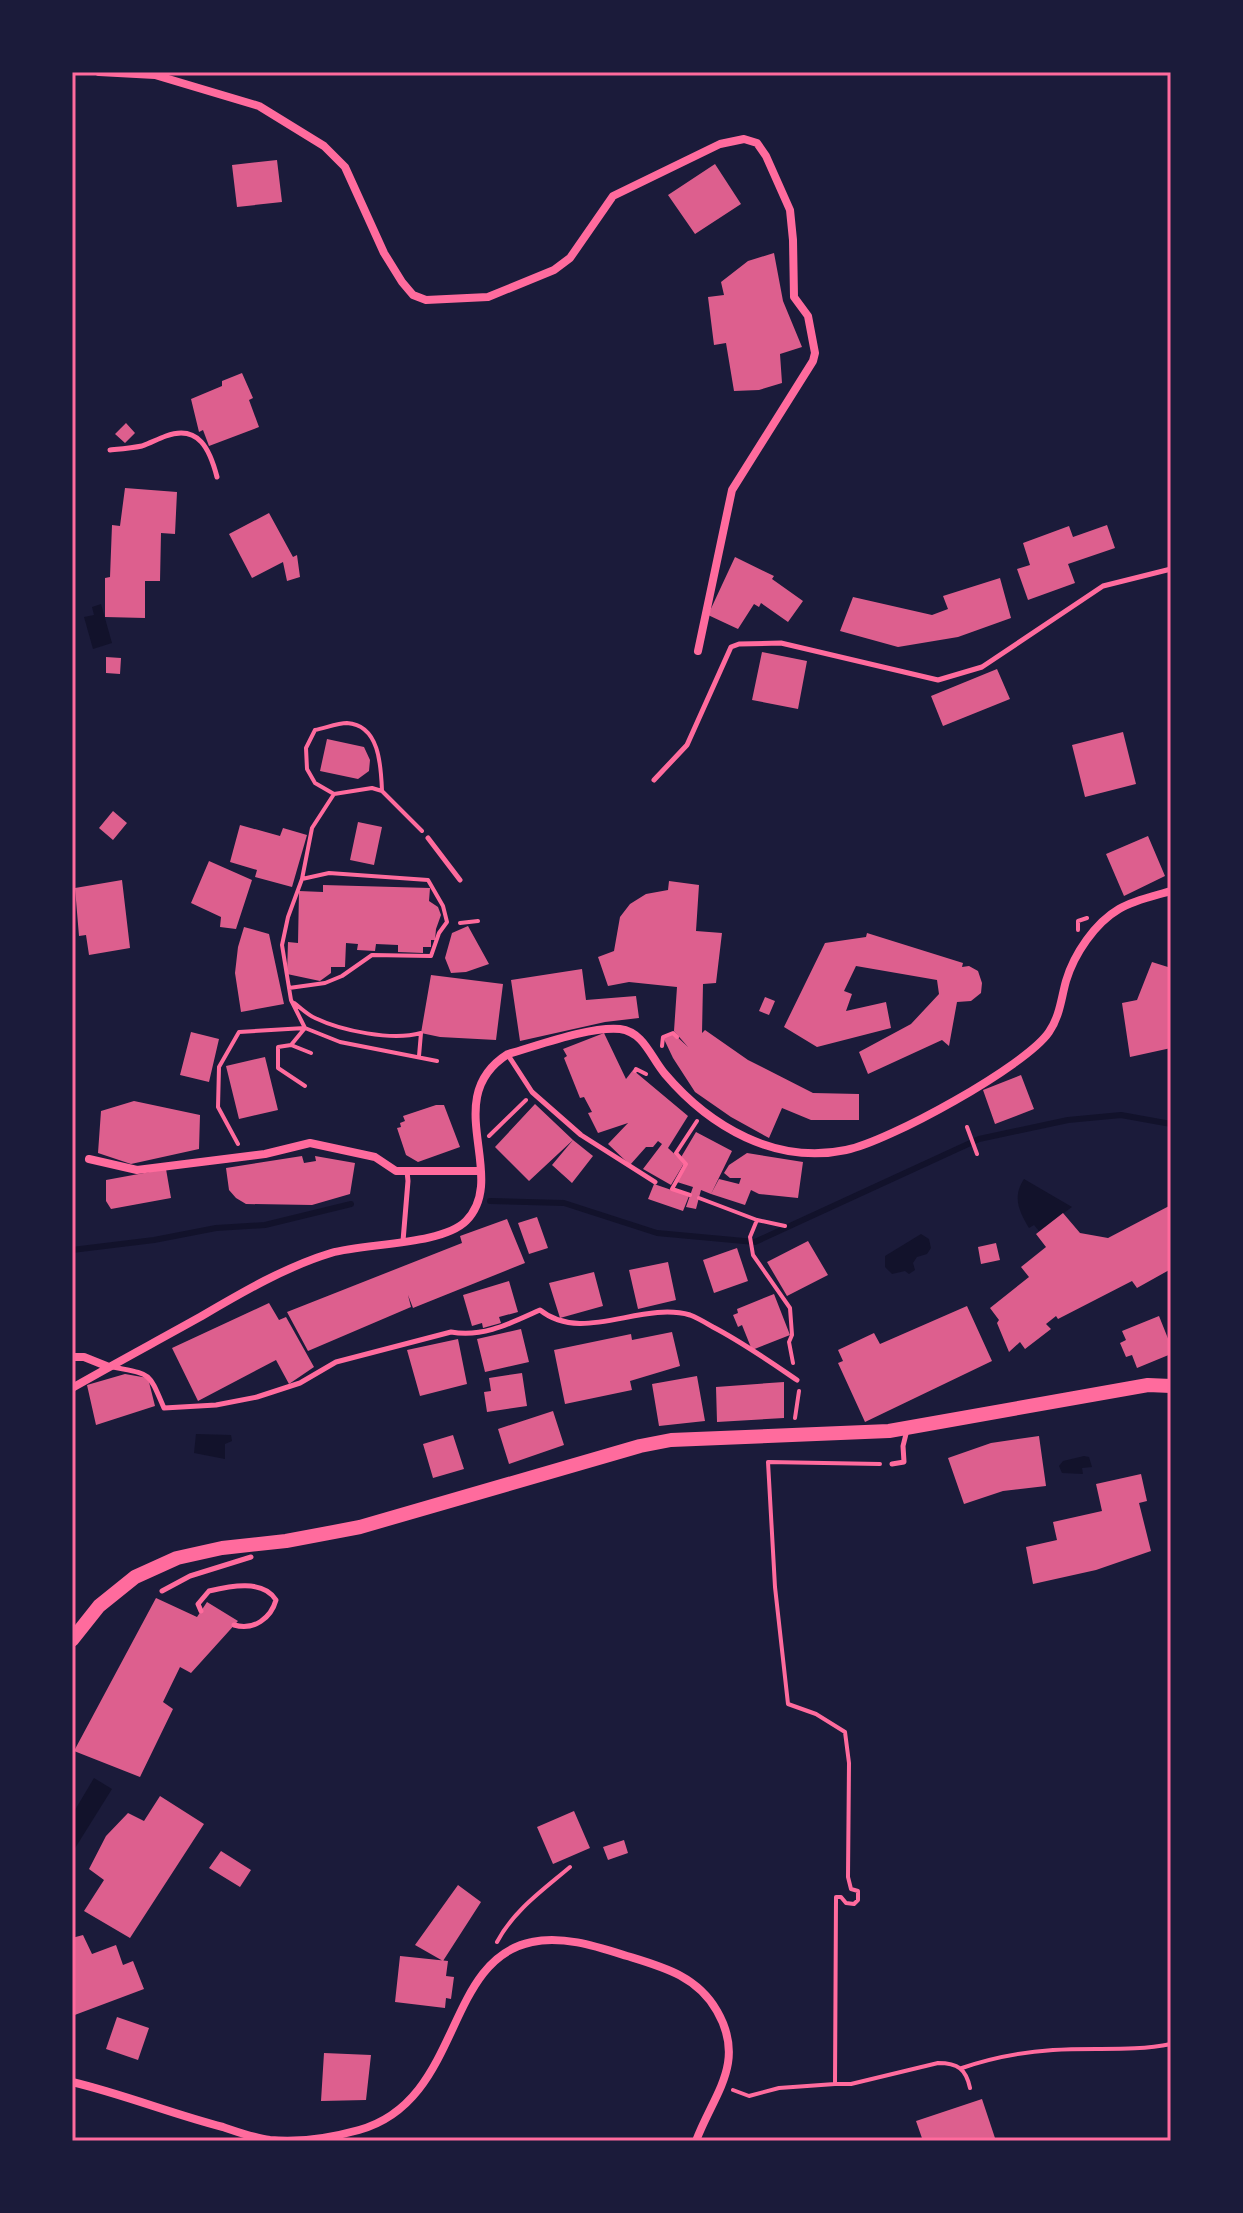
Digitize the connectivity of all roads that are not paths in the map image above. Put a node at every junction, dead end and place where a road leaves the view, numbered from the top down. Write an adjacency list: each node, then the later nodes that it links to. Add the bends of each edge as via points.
1 (99, 72): 5 (street, via 155,75 259,106 324,146 345,167 402,282 426,300 488,297 533,280 570,258 613,196 720,144 744,139 757,143 790,210 794,297 808,316 815,353 732,490)
2 (110, 450): 3 (lane, via 184,432 204,442)
3 (217, 477)
4 (1171, 569): 6 (lane, via 1103,586 982,667 938,680 781,643 731,647 687,745)
5 (698, 651)
6 (654, 780)
7 (428, 838): 8 (lane)
8 (460, 880)
9 (1171, 891): 10 (street, via 1120,908 1098,927 1067,978 1059,1013 1034,1049 938,1109 850,1150 784,1151 737,1134 663,1072 631,1032 598,1031)
10 (508, 1054): 13 (street, via 495,1062 476,1095); 14 (lane, via 532,1092 581,1135)
11 (89, 1159): 12 (street, via 137,1170 310,1143 375,1157 396,1171)
12 (407, 1171): 13 (street); 15 (lane)
13 (480, 1171): 15 (street, via 472,1213 459,1226)
14 (655, 1182)
15 (403, 1241): 17 (street, via 312,1260)
16 (72, 1357): 17 (street)
17 (109, 1367): 18 (lane, via 146,1374 164,1408 216,1405 300,1383 336,1362 366,1353 451,1332 483,1333 540,1310 568,1324 690,1315); 20 (street)
18 (797, 1380)
19 (1171, 1386): 21 (street, via 1148,1385)
20 (72, 1388)
21 (907, 1429): 22 (lane, via 904,1462); 27 (street, via 653,1443 360,1527 177,1558 135,1577 99,1606)
22 (892, 1464)
23 (251, 1557): 24 (lane, via 190,1576)
24 (162, 1591)
25 (201, 1611): 26 (lane, via 198,1604 209,1591 247,1586 271,1592 276,1600 264,1620 254,1626)
26 (234, 1625)
27 (72, 1640)
28 (72, 2082): 29 (street, via 268,2140 312,2140 357,2131 407,2106 424,2085 478,1979 503,1954 531,1942 563,1941 669,1970 693,1981 709,1997 721,2017 729,2060 723,2086)
29 (696, 2141)

